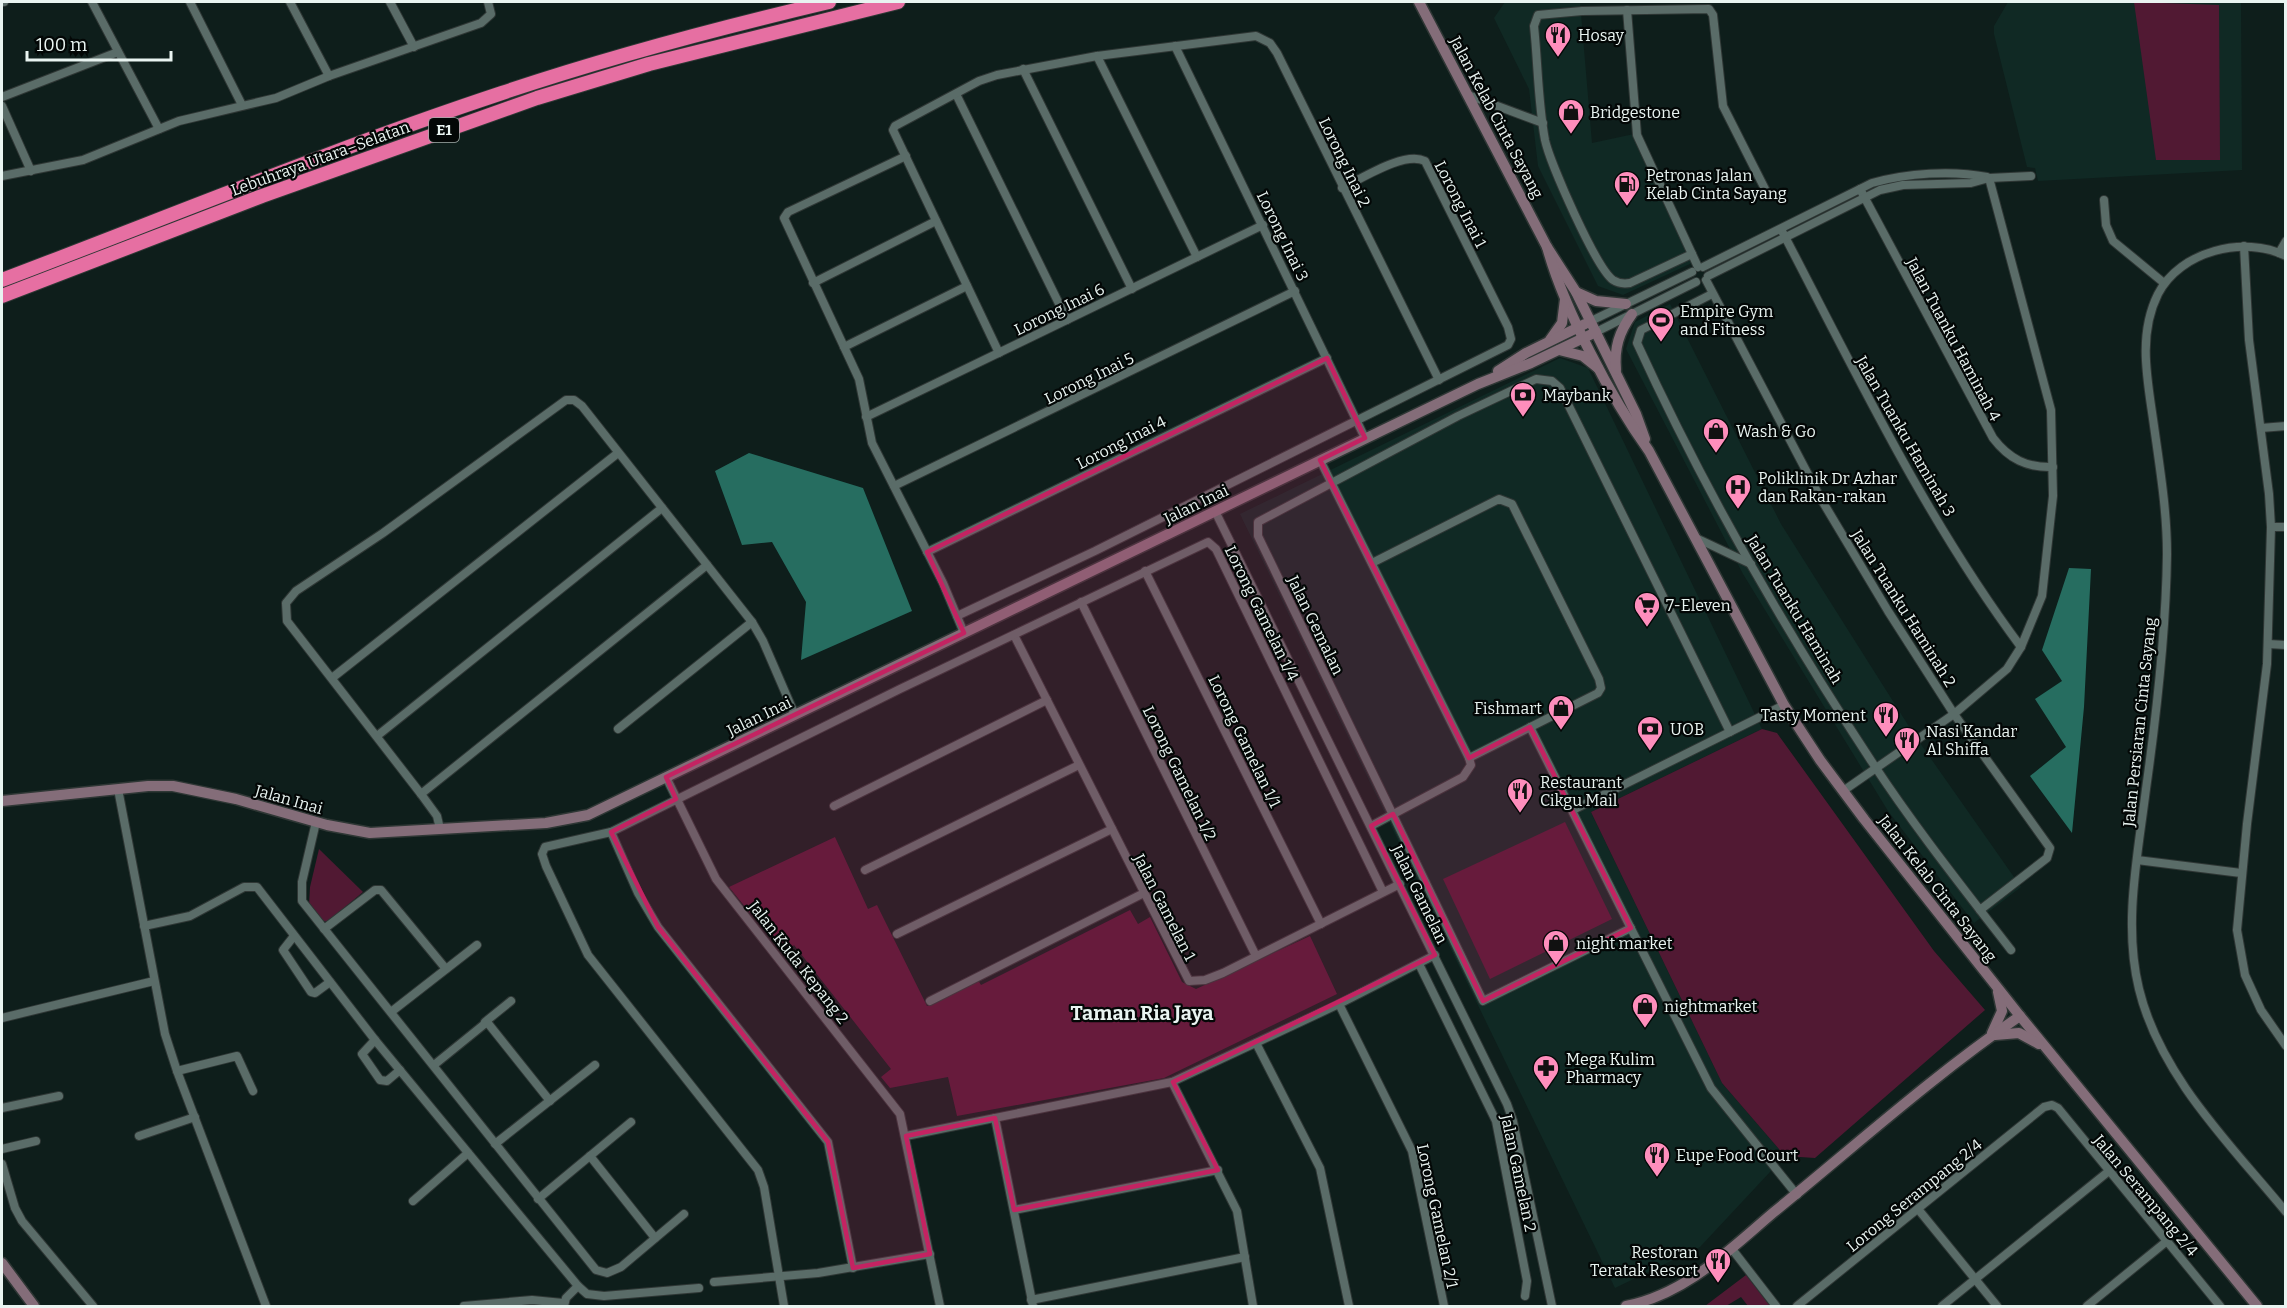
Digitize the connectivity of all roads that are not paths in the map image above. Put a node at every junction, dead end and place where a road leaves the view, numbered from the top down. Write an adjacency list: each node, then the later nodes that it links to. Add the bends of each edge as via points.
1 (92, 2): 12 (street)
2 (190, 2): 19 (street)
3 (290, 2): 15 (street)
4 (390, 2): 11 (street)
5 (488, 2): 11 (street, via 491,14 481,23)
6 (829, 2): 45 (highway, Lebuhraya Utara–Selatan / E1, via 644,50 501,93)
7 (898, 2): 54 (highway, Lebuhraya Utara–Selatan / E1, via 649,64 537,98 283,188)
8 (1419, 2): 17 (main road, Jalan Kelab Cinta Sayang)
9 (1627, 10): 21 (street, via 1544,13 1535,18); 29 (street, via 1709,9 1713,15 1723,106); 40 (street, via 1637,135)
10 (1175, 46): 13 (street, Lorong Inai 2); 28 (street, Lorong Inai 2, via 1248,36 1270,43); 34 (street, Lorong Inai 3)
11 (414, 47): 15 (street)
12 (118, 52): 18 (street); 22 (street)
13 (1097, 56): 14 (street, Lorong Inai 2); 42 (street)
14 (1023, 69): 16 (street, Lorong Inai 2, via 988,77); 50 (street)
15 (329, 76): 19 (street, via 276,98)
16 (956, 94): 23 (street, Lorong Inai 2, via 893,130); 57 (street)
17 (1468, 95): 21 (street); 39 (main road, Jalan Kelab Cinta Sayang)
18 (2, 97)
19 (242, 105): 22 (street, via 186,118)
20 (2, 106): 24 (street)
21 (1543, 123): 40 (street, via 1555,170 1610,278 1620,284 1630,283)
22 (159, 129): 24 (street, via 83,160)
23 (906, 156): 33 (street); 47 (street, via 788,212 784,218)
24 (31, 171): 25 (street)
25 (2, 176)
26 (2031, 176): 27 (street)
27 (1989, 178): 30 (street, via 1969,173 1897,177); 31 (street, via 1971,183 1903,185); 75 (street, via 2047,392 2053,426)
28 (1342, 188): 66 (street, Lorong Inai 2); 66 (street, Lorong Inai 1, via 1402,160 1425,161 1511,339 1503,348)
29 (1765, 189)
30 (1860, 189): 31 (street, Jalan Tuanku Haminah 4); 35 (street)
31 (1864, 197): 36 (street); 75 (street, Jalan Tuanku Haminah 4, via 1993,438 2020,462)
32 (2104, 200): 48 (street, via 2106,225 2113,241)
33 (936, 221): 47 (street); 49 (street)
34 (1263, 225): 42 (street, Lorong Inai 6); 51 (street, Lorong Inai 3)
35 (1781, 229): 36 (street, Jalan Tuanku Haminah 3); 43 (street)
36 (1785, 237): 44 (street); 95 (street, Jalan Tuanku Haminah 3, via 1890,440 1980,588)
37 (2286, 241): 41 (street)
38 (2244, 246): 41 (street); 48 (street, via 2206,254); 71 (street, via 2249,340)
39 (1547, 247): 52 (main road, Jalan Kelab Cinta Sayang); 55 (main road, Jalan Kelab Cinta Sayang)
40 (1692, 254): 43 (street)
41 (2282, 254)
42 (1197, 258): 50 (street, Lorong Inai 6)
43 (1698, 269): 44 (street, Jalan Tuanku Haminah 2); 46 (street); 56 (street)
44 (1707, 278): 46 (street); 53 (street, Jalan Tuanku Haminah 2)
45 (2, 280)
46 (1696, 282): 56 (street)
47 (813, 283): 61 (street)
48 (2164, 283): 122 (street, Jalan Persiaran Cinta Sayang, via 2145,333 2166,517 2166,568 2162,657)
49 (967, 286): 61 (street); 63 (street)
50 (1132, 289): 57 (street, Lorong Inai 6)
51 (1295, 291): 64 (street, Lorong Inai 3); 77 (street, Lorong Inai 5)
52 (1576, 292): 56 (main road); 58 (main road, Jalan Kelab Cinta Sayang)
53 (1712, 294): 85 (street, Jalan Tuanku Haminah, via 1641,330 1637,342); 99 (street, Jalan Tuanku Haminah 2, via 1821,499)
54 (2, 296)
55 (1565, 297): 59 (main road, Jalan Kelab Cinta Sayang); 60 (main road, via 1562,323)
56 (1629, 309): 58 (street); 65 (main road, via 1617,343)
57 (1067, 321): 63 (street, Lorong Inai 6)
58 (1594, 326): 59 (main road, Jalan Inai); 65 (main road, Jalan Kelab Cinta Sayang)
59 (1582, 332): 60 (main road, Jalan Inai); 62 (main road, Jalan Inai); 65 (main road, Jalan Kelab Cinta Sayang)
60 (1545, 344): 67 (main road, Jalan Inai)
61 (844, 347): 68 (street, via 859,379)
62 (1558, 350): 65 (main road, via 1583,356); 67 (main road, Jalan Inai)
63 (999, 353): 68 (street, Lorong Inai 6)
64 (1327, 358): 69 (street, Lorong Inai 3); 83 (street, Lorong Inai 4)
65 (1612, 378): 82 (main road, Jalan Kelab Cinta Sayang, via 1626,419 1649,451)
66 (1439, 380): 69 (street)
67 (1478, 384): 72 (main road, Jalan Inai)
68 (866, 417): 77 (street, via 870,436)
69 (1357, 421): 72 (street, Lorong Inai 3); 89 (street)
70 (2286, 426): 71 (street)
71 (2261, 428): 80 (street)
72 (1365, 438): 74 (main road, Jalan Inai)
73 (618, 453): 78 (street); 96 (street); 96 (street, via 578,402 566,400 296,591 286,603 287,621)
74 (1320, 460): 76 (street); 79 (main road, Jalan Inai)
75 (2053, 467): 95 (street, via 2045,580 2037,613)
76 (1332, 482): 84 (street); 103 (street, via 1536,380 1556,383); 116 (street, Jalan Gemalan, via 1261,520 1256,530)
77 (894, 486): 83 (street)
78 (662, 508): 86 (street); 104 (street)
79 (1215, 511): 91 (main road, Jalan Inai); 118 (street, Jalan Gamelan)
80 (2271, 527): 81 (street); 93 (street)
81 (2286, 527)
82 (1696, 538): 85 (street); 98 (main road, Jalan Kelab Cinta Sayang)
83 (927, 552): 89 (street)
84 (1372, 563): 101 (street, via 1495,501 1503,499 1512,504 1601,684 1598,693); 105 (street)
85 (1751, 564): 107 (street, Jalan Tuanku Haminah)
86 (707, 565): 90 (street); 111 (street)
87 (1145, 571): 88 (street, Lorong Gamelan 1/4); 126 (street, Lorong Gamelan 1/4, via 1204,542 1216,549); 129 (street, Lorong Gamelan 1/1)
88 (1081, 602): 92 (street, Lorong Gamelan 1/4); 138 (street, Lorong Gamelan 1/2)
89 (957, 616): 91 (street)
90 (752, 622): 100 (street); 102 (street)
91 (964, 633): 100 (main road, Jalan Inai)
92 (1014, 635): 97 (street, Jalan Gamelan 1); 112 (street, Lorong Gamelan 1/4)
93 (2268, 644): 94 (street); 124 (street)
94 (2286, 645)
95 (2021, 647): 99 (street, via 2007,669)
96 (332, 678): 104 (street)
97 (1047, 700): 106 (street, Jalan Gamelan 1); 114 (street)
98 (1784, 705): 103 (street); 110 (main road, Jalan Kelab Cinta Sayang)
99 (1954, 714): 107 (street); 128 (street, Jalan Tuanku Haminah 2, via 2051,851)
100 (795, 715): 108 (main road, Jalan Inai)
101 (1530, 727): 105 (street); 115 (street)
102 (618, 729)
103 (1730, 732): 115 (street)
104 (377, 736): 111 (street)
105 (1469, 758): 116 (street, via 1470,770 1463,777)
106 (1079, 765): 120 (street, Jalan Gamelan 1); 123 (street)
107 (1875, 767): 110 (street); 128 (street, Jalan Tuanku Haminah)
108 (666, 777): 112 (street, Jalan Kuda Kepang 2); 119 (main road, Jalan Inai, via 602,810 577,818)
109 (118, 789): 113 (main road, Jalan Inai); 117 (main road, Jalan Inai, via 185,787); 130 (street)
110 (1843, 791): 141 (main road, Jalan Kelab Cinta Sayang)
111 (421, 794): 119 (street)
112 (676, 799): 121 (street, Lorong Gamelan 1/4); 170 (street, Jalan Kuda Kepang 2, via 716,879 897,1108)
113 (2, 801)
114 (834, 806)
115 (1573, 810): 131 (street)
116 (1394, 814): 118 (street); 131 (street, via 1483,1001)
117 (315, 822): 119 (main road, Jalan Inai, via 360,833); 132 (street, via 300,894)
118 (1371, 826): 125 (street, Jalan Gamelan)
119 (440, 829)
120 (1112, 829): 127 (street, Jalan Gamelan 1); 133 (street)
121 (611, 832): 192 (street, via 658,927 828,1142); 193 (street, Lorong Gamelan 1/4, via 546,847 542,854 546,866 588,955 758,1170)
122 (2137, 860): 124 (street); 184 (street, Jalan Persiaran Cinta Sayang, via 2132,940 2138,984 2149,1018 2181,1081)
123 (865, 870)
124 (2241, 873): 154 (street, via 2237,930 2240,959 2261,1010)
125 (1400, 884): 126 (street, Jalan Gamelan 1); 137 (street, Jalan Gamelan)
126 (1383, 892): 129 (street, Jalan Gamelan 1)
127 (1144, 893): 138 (street, Jalan Gamelan 1, via 1189,981 1205,980); 145 (street)
128 (1980, 910): 136 (street, Jalan Tuanku Haminah)
129 (1321, 924): 138 (street, Jalan Gamelan 1)
130 (144, 926): 134 (street, via 190,916 249,885 257,887); 142 (street)
131 (1631, 928): 179 (street, via 1716,1097)
132 (324, 929): 140 (street, via 375,890 381,890); 147 (street)
133 (897, 934)
134 (294, 936): 143 (street); 143 (street, via 283,950 311,992)
135 (477, 945): 140 (street)
136 (2011, 950)
137 (1435, 955): 139 (street); 210 (street, Jalan Gamelan, via 1514,1121)
138 (1256, 956)
139 (1419, 963): 146 (street); 198 (street, Jalan Gamelan 2, via 1496,1121 1527,1281)
140 (446, 969): 147 (street)
141 (1991, 980): 148 (main road, Jalan Kelab Cinta Sayang); 151 (main road, via 2002,1011)
142 (154, 981): 149 (street); 159 (street)
143 (330, 982): 152 (street)
144 (511, 1001): 150 (street)
145 (930, 1001)
146 (1339, 1004): 153 (street); 209 (street, Lorong Gamelan 2/1, via 1412,1151)
147 (391, 1012): 156 (street)
148 (2020, 1016): 151 (main road); 155 (main road, Jalan Kelab Cinta Sayang)
149 (2, 1018)
150 (485, 1022): 156 (street); 163 (street, via 493,1027)
151 (1991, 1036): 155 (main road, via 2026,1034); 179 (main road)
152 (375, 1040): 158 (street); 158 (street, via 362,1054 380,1080 387,1081)
153 (1256, 1043): 160 (street); 208 (street, via 1323,1178)
154 (2286, 1046)
155 (2053, 1055): 218 (main road, Jalan Kelab Cinta Sayang)
156 (434, 1065): 172 (street)
157 (595, 1065): 163 (street)
158 (399, 1070): 174 (street)
159 (177, 1071): 161 (street, via 237,1056); 166 (street)
160 (1172, 1082): 167 (street); 177 (street)
161 (253, 1091)
162 (59, 1096): 165 (street)
163 (550, 1101): 172 (street)
164 (2048, 1105): 178 (street, Jalan Serampang 2/4, via 2058,1108); 182 (street, Lorong Serampang 2/4)
165 (2, 1108)
166 (195, 1117): 169 (street); 203 (street)
167 (995, 1118): 170 (street); 183 (street)
168 (631, 1122): 175 (street)
169 (139, 1136)
170 (906, 1136): 189 (street, Jalan Kuda Kepang 2)
171 (36, 1141): 173 (street)
172 (495, 1144): 180 (street)
173 (2, 1149)
174 (468, 1153): 181 (street); 196 (street)
175 (590, 1156): 180 (street); 186 (street)
176 (2, 1164): 202 (street, via 12,1202 22,1221)
177 (1218, 1170): 183 (street); 190 (street, via 1236,1211)
178 (2109, 1171): 187 (street, Jalan Serampang 2/4); 194 (street)
179 (1797, 1195): 188 (main road)
180 (538, 1199): 186 (street, via 599,1273 613,1271)
181 (413, 1201)
182 (1918, 1209): 194 (street); 213 (street, Lorong Serampang 2/4)
183 (1014, 1210): 199 (street)
184 (2286, 1212)
185 (684, 1214): 186 (street)
186 (655, 1238)
187 (2167, 1241): 216 (street); 217 (street, Jalan Serampang 2/4)
188 (1732, 1249): 211 (main road, via 1680,1287 1655,1299); 212 (street)
189 (930, 1254): 192 (street); 206 (street, Jalan Kuda Kepang 2)
190 (1245, 1257): 199 (street); 207 (street)
191 (2, 1263): 201 (main road)
192 (853, 1268): 193 (street)
193 (780, 1275): 195 (street); 205 (street)
194 (1976, 1280): 214 (street); 215 (street)
195 (714, 1282)
196 (578, 1286): 197 (street, via 587,1294 604,1296); 200 (street)
197 (699, 1288)
198 (1525, 1296)
199 (1032, 1303)
200 (563, 1305): 204 (street, via 532,1300)
201 (34, 1306)
202 (93, 1306)
203 (266, 1306)
204 (464, 1306)
205 (784, 1306)
206 (940, 1306)
207 (1253, 1306)
208 (1349, 1306)
209 (1444, 1306)
210 (1552, 1306)
211 (1626, 1306)
212 (1776, 1306)
213 (1797, 1306)
214 (1942, 1306)
215 (1997, 1306)
216 (2087, 1306)
217 (2220, 1306)
218 (2257, 1306)

